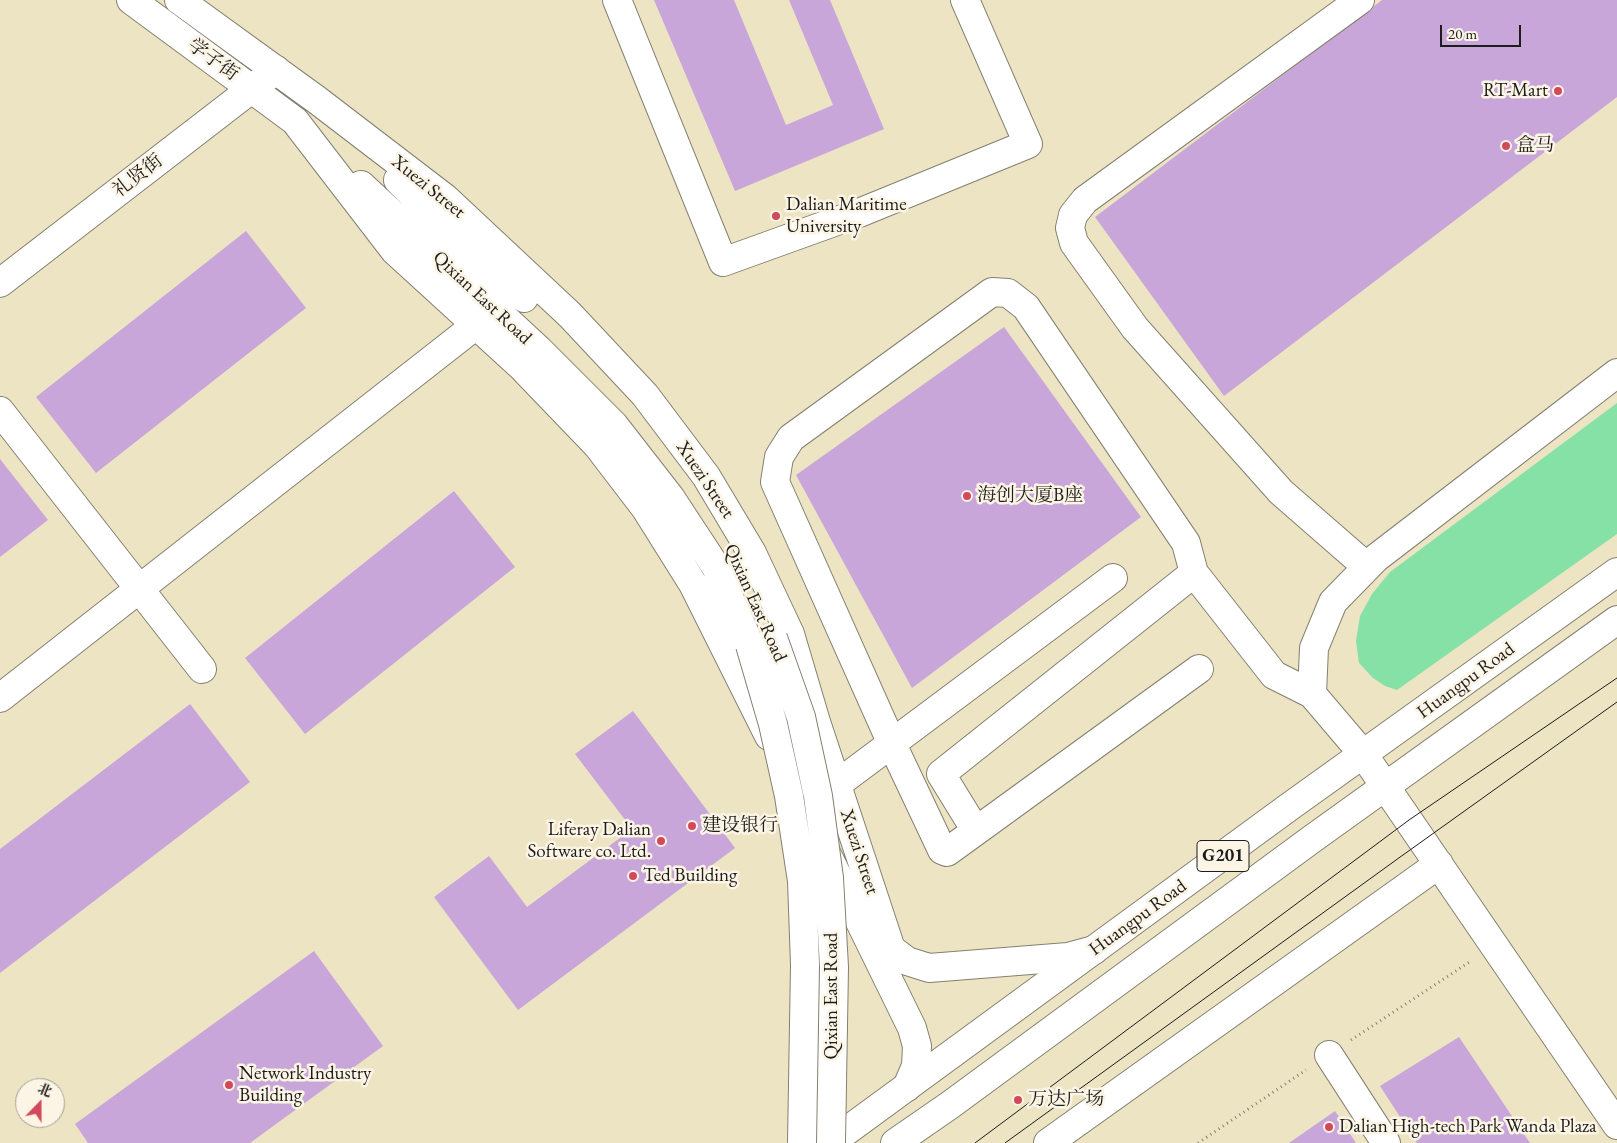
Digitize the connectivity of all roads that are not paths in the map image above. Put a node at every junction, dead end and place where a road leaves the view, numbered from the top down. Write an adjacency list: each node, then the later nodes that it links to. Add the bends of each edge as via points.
1 (131, 0): 7 (main road, 学子街)
2 (179, 0): 6 (main road, Xuezi Street)
3 (617, 0): 4 (main road, via 723,262 859,213 1028,144)
4 (965, 0)
5 (1360, 0): 14 (main road, via 1085,200 1073,215 1070,228 1074,242 1135,328 1280,492)
6 (276, 70): 7 (main road, 礼贤街); 8 (main road, Xuezi Street)
7 (252, 89): 9 (main road, 学子街); 10 (main road, 礼贤街)
8 (318, 100): 20 (main road, Qixian East Road, via 431,213 556,327 635,407 689,479 736,554); 27 (main road, Xuezi Street, via 445,198 570,315 645,395 706,476 752,553 790,634)
9 (296, 121): 11 (main road, Xuezi Street, via 396,251); 20 (main road, Qixian East Road, via 614,425 670,497)
10 (0, 283)
11 (476, 325): 18 (main road); 33 (main road, Xuezi Street, via 523,368 597,445 646,510 693,584 912,1028 917,1046 916,1066)
12 (1617, 373): 14 (main road)
13 (0, 411): 18 (main road)
14 (1367, 567): 23 (main road, via 1332,602 1314,648)
15 (1617, 572): 26 (main road, Huangpu Road / G201)
16 (1194, 573): 23 (main road, via 1274,675); 25 (main road, via 1186,543 1026,307 1008,292 992,292 791,438 779,457 775,482); 29 (main road, via 941,774)
17 (1113, 578): 25 (main road)
18 (139, 589): 21 (main road); 24 (main road)
19 (1617, 620): 28 (main road, Huangpu Road / G201)
20 (762, 641): 35 (main road, Qixian East Road, bridge, via 802,881 805,965); 36 (main road, Qixian East Road, bridge, via 801,717 818,796 829,878 834,966)
21 (202, 669)
22 (1199, 669): 29 (main road)
23 (1312, 694): 26 (main road)
24 (0, 698)
25 (892, 744): 27 (main road); 29 (main road, via 942,850 947,852)
26 (1364, 754): 28 (main road); 31 (main road, Huangpu Road / G201)
27 (836, 785): 31 (main road, Xuezi Street, via 891,949 907,961 929,968 1068,957)
28 (1386, 786): 30 (main road); 37 (main road, Huangpu Road / G201)
29 (976, 831)
30 (1439, 864): 34 (main road); 38 (main road)
31 (1094, 950): 33 (main road, Huangpu Road / G201)
32 (1329, 1055): 39 (main road)
33 (907, 1087): 36 (main road, Huangpu Road / G201)
34 (1617, 1125)
35 (802, 1143)
36 (831, 1143)
37 (895, 1143)
38 (1048, 1143)
39 (1386, 1143)

